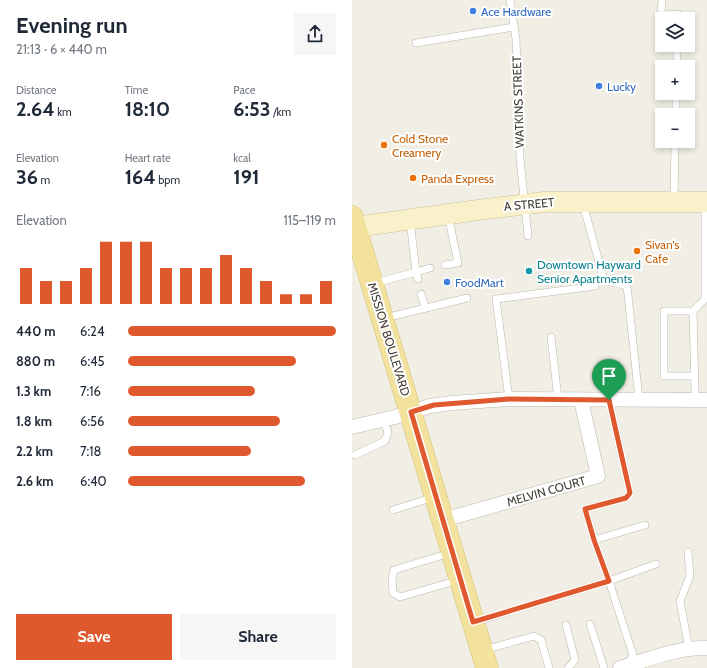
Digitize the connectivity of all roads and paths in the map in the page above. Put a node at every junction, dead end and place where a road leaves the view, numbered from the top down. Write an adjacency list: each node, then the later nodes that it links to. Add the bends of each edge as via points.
1 (510, 0): 4 (lane, WATKINS STREET)
2 (662, 0): 3 (lane)
3 (662, 12)
4 (514, 27): 5 (lane); 10 (lane, WATKINS STREET, via 520,159)
5 (416, 42)
6 (675, 148): 7 (lane)
7 (674, 201): 8 (main road, A STREET); 9 (main road, A STREET)
8 (582, 202): 10 (main road, A STREET); 29 (lane, via 604,280 627,286)
9 (706, 202): 23 (lane, via 705,299)
10 (525, 204): 11 (main road, A STREET); 14 (lane, WATKINS STREET)
11 (448, 215): 12 (main road, A STREET); 15 (lane, via 458,263)
12 (410, 219): 13 (main road, A STREET); 17 (lane)
13 (353, 224): 18 (main road, MISSION BOULEVARD)
14 (528, 236)
15 (445, 265)
16 (430, 268): 17 (lane)
17 (417, 275): 18 (lane)
18 (372, 284): 24 (main road, MISSION BOULEVARD)
19 (595, 286): 27 (lane, via 534,291 496,299)
20 (421, 294): 22 (lane)
21 (467, 298): 22 (lane)
22 (425, 308): 24 (lane)
23 (693, 311): 26 (lane); 26 (lane, via 664,311 664,376)
24 (383, 318): 33 (main road, MISSION BOULEVARD)
25 (551, 337): 28 (lane)
26 (694, 376): 32 (lane)
27 (509, 399): 28 (street); 33 (street, via 434,405)
28 (558, 399): 30 (street)
29 (639, 399): 31 (street); 32 (street)
30 (581, 400): 31 (street); 39 (street, MELVIN COURT, via 598,476)
31 (609, 400): 41 (lane, via 630,493 626,498 585,509)
32 (701, 400)
33 (411, 412): 34 (street); 37 (main road, MISSION BOULEVARD)
34 (383, 420): 35 (street); 36 (lane, via 388,432 384,441)
35 (352, 428)
36 (355, 455)
37 (436, 496): 38 (lane); 39 (main road, MISSION BOULEVARD)
38 (393, 510)
39 (443, 520): 43 (main road, MISSION BOULEVARD)
40 (645, 526): 41 (lane)
41 (594, 540): 46 (lane)
42 (688, 552): 51 (lane, via 690,576 680,601)
43 (452, 553): 45 (main road, MISSION BOULEVARD); 45 (lane, via 394,570 393,593 400,597)
44 (656, 564): 46 (lane)
45 (460, 580): 47 (main road, MISSION BOULEVARD)
46 (609, 581): 47 (lane); 53 (lane, via 633,655)
47 (473, 622): 52 (main road, MISSION BOULEVARD)
48 (590, 624): 56 (lane)
49 (566, 626): 55 (lane, via 575,660)
50 (707, 648): 51 (street)
51 (689, 649): 53 (street)
52 (484, 659): 54 (lane, via 534,636 541,640)
53 (625, 667)
54 (549, 668)
55 (568, 668)
56 (604, 668)

